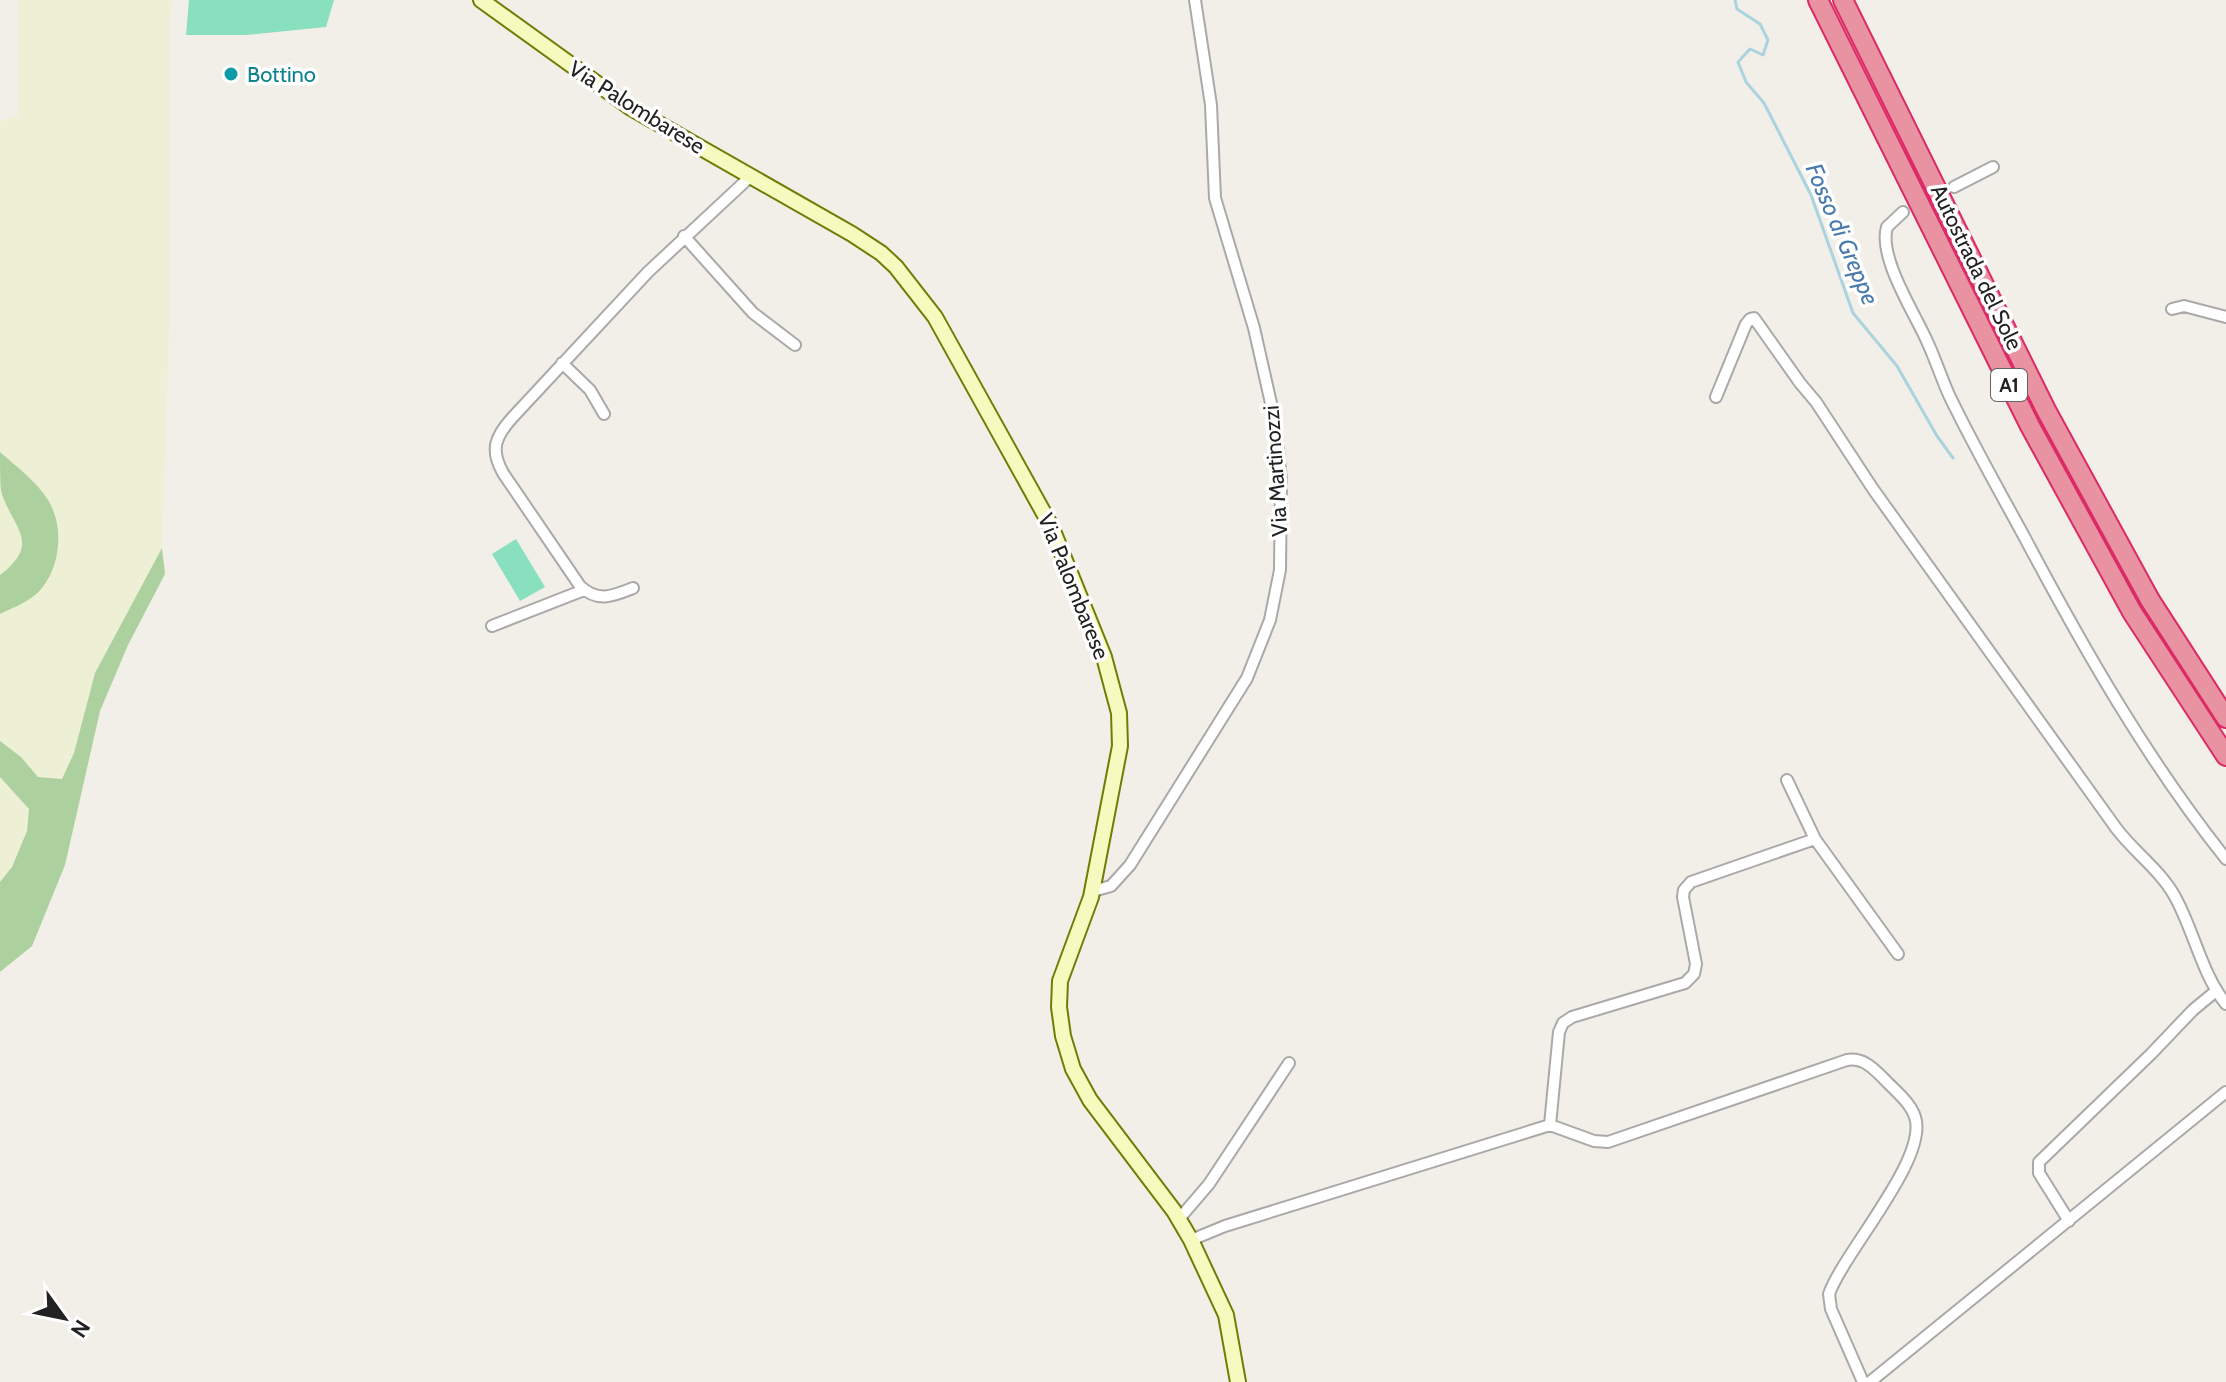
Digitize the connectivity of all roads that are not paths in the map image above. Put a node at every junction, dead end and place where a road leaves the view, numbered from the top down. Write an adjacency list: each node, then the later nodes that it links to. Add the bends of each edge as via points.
1 (481, 0): 6 (main road, Via Palombarese, via 623,103)
2 (1195, 0): 24 (street, Via Martinozzi, via 1211,105 1215,198 1275,421 1281,480 1279,581 1260,648 1234,701 1130,865 1111,886)
3 (1818, 0): 20 (highway, Autostrada del Sole / A1, via 2030,426 2132,612)
4 (1843, 0): 19 (highway, Autostrada del Sole / A1, via 2046,410 2150,600)
5 (1993, 167): 7 (street)
6 (751, 176): 9 (street); 24 (main road, Via Palombarese, via 867,242 905,277 935,317 1051,526 1097,638 1119,713 1119,754)
7 (1954, 187)
8 (1903, 212): 23 (street, via 1887,227 1886,243 1904,299 1953,403 2121,707)
9 (684, 236): 12 (street, via 753,313); 13 (street)
10 (2172, 309): 11 (street, via 2184,306)
11 (2226, 317)
12 (795, 345)
13 (562, 363): 15 (street, via 592,392); 17 (street, via 502,429 494,451 503,473)
14 (1716, 397): 26 (street, via 1746,324 1754,318 2116,828 2163,879)
15 (604, 414)
16 (633, 588): 17 (street, via 603,598)
17 (584, 590): 18 (street)
18 (492, 626)
19 (2226, 718)
20 (2226, 756)
21 (1787, 780): 22 (street)
22 (1815, 839): 25 (street); 30 (street, via 1687,884 1683,897 1694,974 1685,983 1563,1023)
23 (2226, 859)
24 (1093, 891): 31 (main road, Via Palombarese, via 1060,981 1064,1043 1093,1105)
25 (1898, 954)
26 (2216, 991): 27 (street); 32 (street, via 2039,1162 2039,1173)
27 (2226, 1004)
28 (1289, 1063): 31 (street, via 1204,1191)
29 (2226, 1092): 32 (street)
30 (1550, 1125): 33 (street); 35 (street, via 1608,1142 1847,1060 1861,1060 1873,1068 1911,1109 1917,1130 1907,1163 1829,1298)
31 (1179, 1219): 33 (main road, Via Palombarese)
32 (2069, 1221): 36 (street)
33 (1191, 1240): 34 (main road, Via Palombarese, via 1226,1315)
34 (1238, 1382)
35 (1863, 1382)
36 (1870, 1382)

